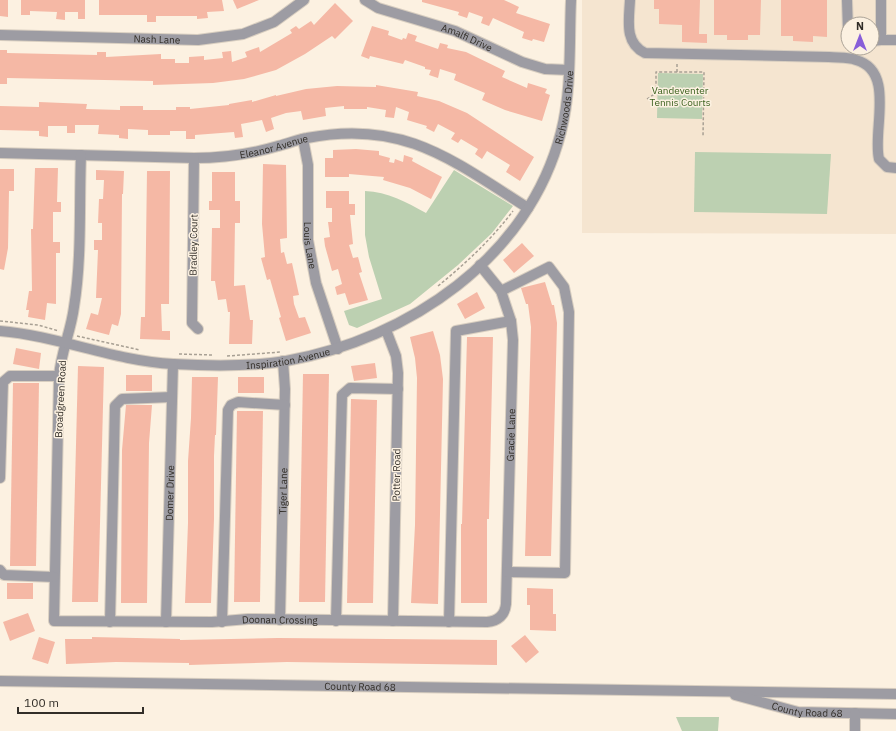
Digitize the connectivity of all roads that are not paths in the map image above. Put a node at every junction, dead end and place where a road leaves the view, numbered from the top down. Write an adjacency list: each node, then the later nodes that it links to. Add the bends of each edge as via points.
1 (304, 0): 9 (street, Nash Lane, via 274,22 243,34 198,40)
2 (365, 0): 12 (street, Amalfi Drive, via 378,8 455,31 522,62 545,68)
3 (571, 0): 12 (street, Richwoods Drive)
4 (630, 0): 17 (street, via 630,38 636,47 645,53 829,57 855,59 863,63 872,70 879,84 879,159 887,167)
5 (848, 0): 7 (street)
6 (881, 0): 8 (street)
7 (848, 16)
8 (879, 16)
9 (0, 35)
10 (896, 40): 11 (street)
11 (880, 41)
12 (569, 70): 18 (street, Richwoods Drive, via 565,110 556,147 545,176)
13 (303, 139): 16 (street, Eleanor Avenue, via 250,153); 18 (street, Eleanor Avenue, via 358,132 410,141 447,157); 26 (street, Louis Lane, via 308,165 308,240 316,282)
14 (0, 153): 15 (street, Eleanor Avenue)
15 (80, 155): 16 (street, Eleanor Avenue); 25 (street, Broadgreen Road, via 78,262 75,300)
16 (194, 158): 22 (street, Bradley Court, via 192,323)
17 (896, 168)
18 (528, 208): 19 (street, Inspiration Avenue, via 504,240)
19 (480, 265): 20 (street, Gracie Lane); 23 (street, Inspiration Avenue, via 437,301)
20 (501, 291): 21 (street, Gracie Lane); 35 (street, via 549,267 564,287 569,312 564,573)
21 (511, 321): 35 (street, Gracie Lane, via 513,340); 45 (street, via 456,331)
22 (198, 329)
23 (386, 330): 26 (street, Inspiration Avenue); 30 (street, Potter Road, via 396,356)
24 (0, 331): 25 (street, Inspiration Avenue)
25 (66, 342): 28 (street, Inspiration Avenue, via 120,356); 29 (street, Broadgreen Road)
26 (338, 349): 27 (street, Inspiration Avenue)
27 (283, 356): 28 (street, Inspiration Avenue, via 235,365); 32 (street, Tiger Lane)
28 (173, 364): 31 (street, Domer Drive)
29 (59, 376): 33 (street, via 10,376 3,382); 36 (street, Broadgreen Road)
30 (398, 389): 40 (street, via 350,388 342,395); 41 (street, Potter Road)
31 (172, 397): 42 (street, via 122,399 115,406); 43 (street, Domer Drive)
32 (285, 404): 38 (street, Tiger Lane); 44 (street, via 238,402 231,405 228,410)
33 (0, 478)
34 (0, 570): 36 (street, via 4,575)
35 (507, 572): 37 (street, Gracie Lane, via 506,604)
36 (54, 577): 39 (street, Broadgreen Road)
37 (503, 614): 45 (street, Doonan Crossing, via 491,622)
38 (280, 620): 40 (street, Doonan Crossing); 44 (street, Doonan Crossing, via 248,619)
39 (54, 621): 42 (street, Doonan Crossing)
40 (336, 621): 41 (street, Doonan Crossing)
41 (393, 621): 45 (street, Doonan Crossing)
42 (110, 622): 43 (street, Doonan Crossing)
43 (166, 622): 44 (street, Doonan Crossing)
44 (222, 622)
45 (450, 622)
46 (0, 681): 47 (street, County Road 68)
47 (720, 691): 48 (street, County Road 68); 49 (street, County Road 68, via 798,712)
48 (896, 694)
49 (856, 713): 50 (street, County Road 68); 51 (street)
50 (896, 714)
51 (855, 731)

